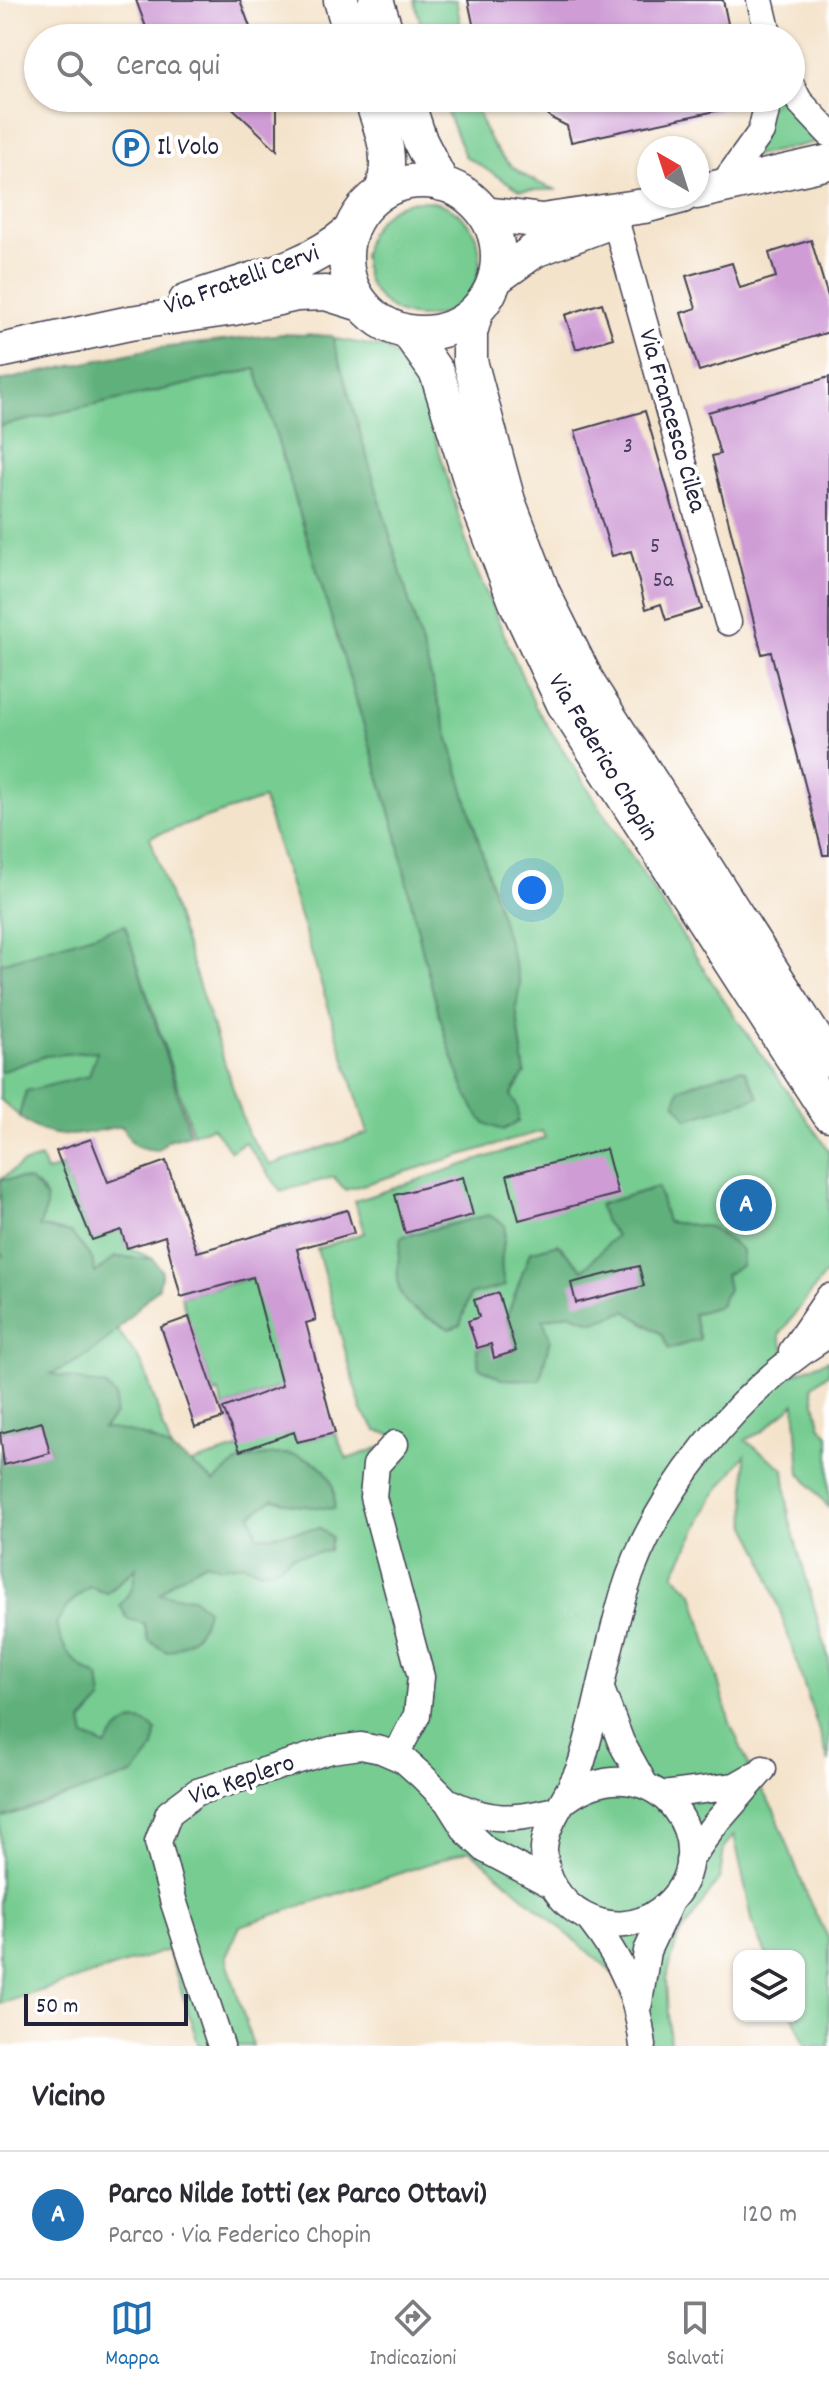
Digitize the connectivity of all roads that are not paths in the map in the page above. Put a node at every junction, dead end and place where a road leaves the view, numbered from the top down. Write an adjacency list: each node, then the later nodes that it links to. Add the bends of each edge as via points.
1 (341, 0): 4 (main road)
2 (376, 0): 5 (main road)
3 (760, 0): 6 (street)
4 (348, 24)
5 (384, 24)
6 (766, 24)
7 (376, 112): 14 (main road, via 389,153)
8 (411, 112): 12 (main road)
9 (766, 112): 13 (street, via 761,132)
10 (805, 112): 11 (street)
11 (829, 156): 13 (main road)
12 (442, 184): 14 (main road, via 420,181); 17 (main road, via 473,200)
13 (709, 189)
14 (381, 193): 18 (main road, Via Fratelli Cervi, via 361,210)
15 (643, 208): 16 (main road)
16 (630, 212): 17 (main road, via 542,221); 19 (main road, via 535,250); 25 (street, Via Francesco Cilea)
17 (485, 214): 19 (main road, via 499,256)
18 (349, 232): 20 (main road, Via Fratelli Cervi, via 346,269); 22 (main road, Via Fratelli Cervi, via 328,251 300,265 228,285)
19 (496, 278): 21 (main road)
20 (358, 303): 22 (main road, Via Fratelli Cervi, via 313,292); 23 (main road, Via Fratelli Cervi, via 373,317)
21 (476, 311): 23 (main road, via 437,331); 26 (main road, Via Federico Chopin, via 470,361 508,501 543,593 590,687)
22 (130, 323): 24 (main road, Via Fratelli Cervi)
23 (409, 333): 27 (main road, Via Federico Chopin, via 437,373 478,504 564,704)
24 (0, 351)
25 (728, 622)
26 (829, 1060)
27 (829, 1114)
28 (829, 1297): 30 (street)
29 (829, 1334): 30 (street)
30 (786, 1361): 32 (street, via 719,1428 651,1533 624,1594)
31 (395, 1444): 33 (street, via 376,1465 373,1497 422,1689 412,1728)
32 (601, 1689): 34 (street, via 621,1742); 36 (street)
33 (395, 1756): 35 (street, Via Keplero); 42 (street, Via Keplero, via 361,1746 331,1750 197,1792 177,1804 164,1821 160,1853)
34 (654, 1790): 36 (street, via 625,1780 604,1780); 37 (street, via 682,1818); 37 (street, via 735,1786 763,1769)
35 (447, 1801): 36 (street, via 475,1815 503,1820); 38 (street, via 486,1850)
36 (563, 1804): 38 (street, via 548,1827 544,1846)
37 (689, 1861): 39 (street)
38 (552, 1885): 40 (street, via 562,1900)
39 (672, 1900): 40 (street, via 625,1925); 41 (street, via 647,1951)
40 (590, 1920): 41 (street, via 625,1968)
41 (638, 2011): 43 (street)
42 (221, 2046)
43 (643, 2046)

